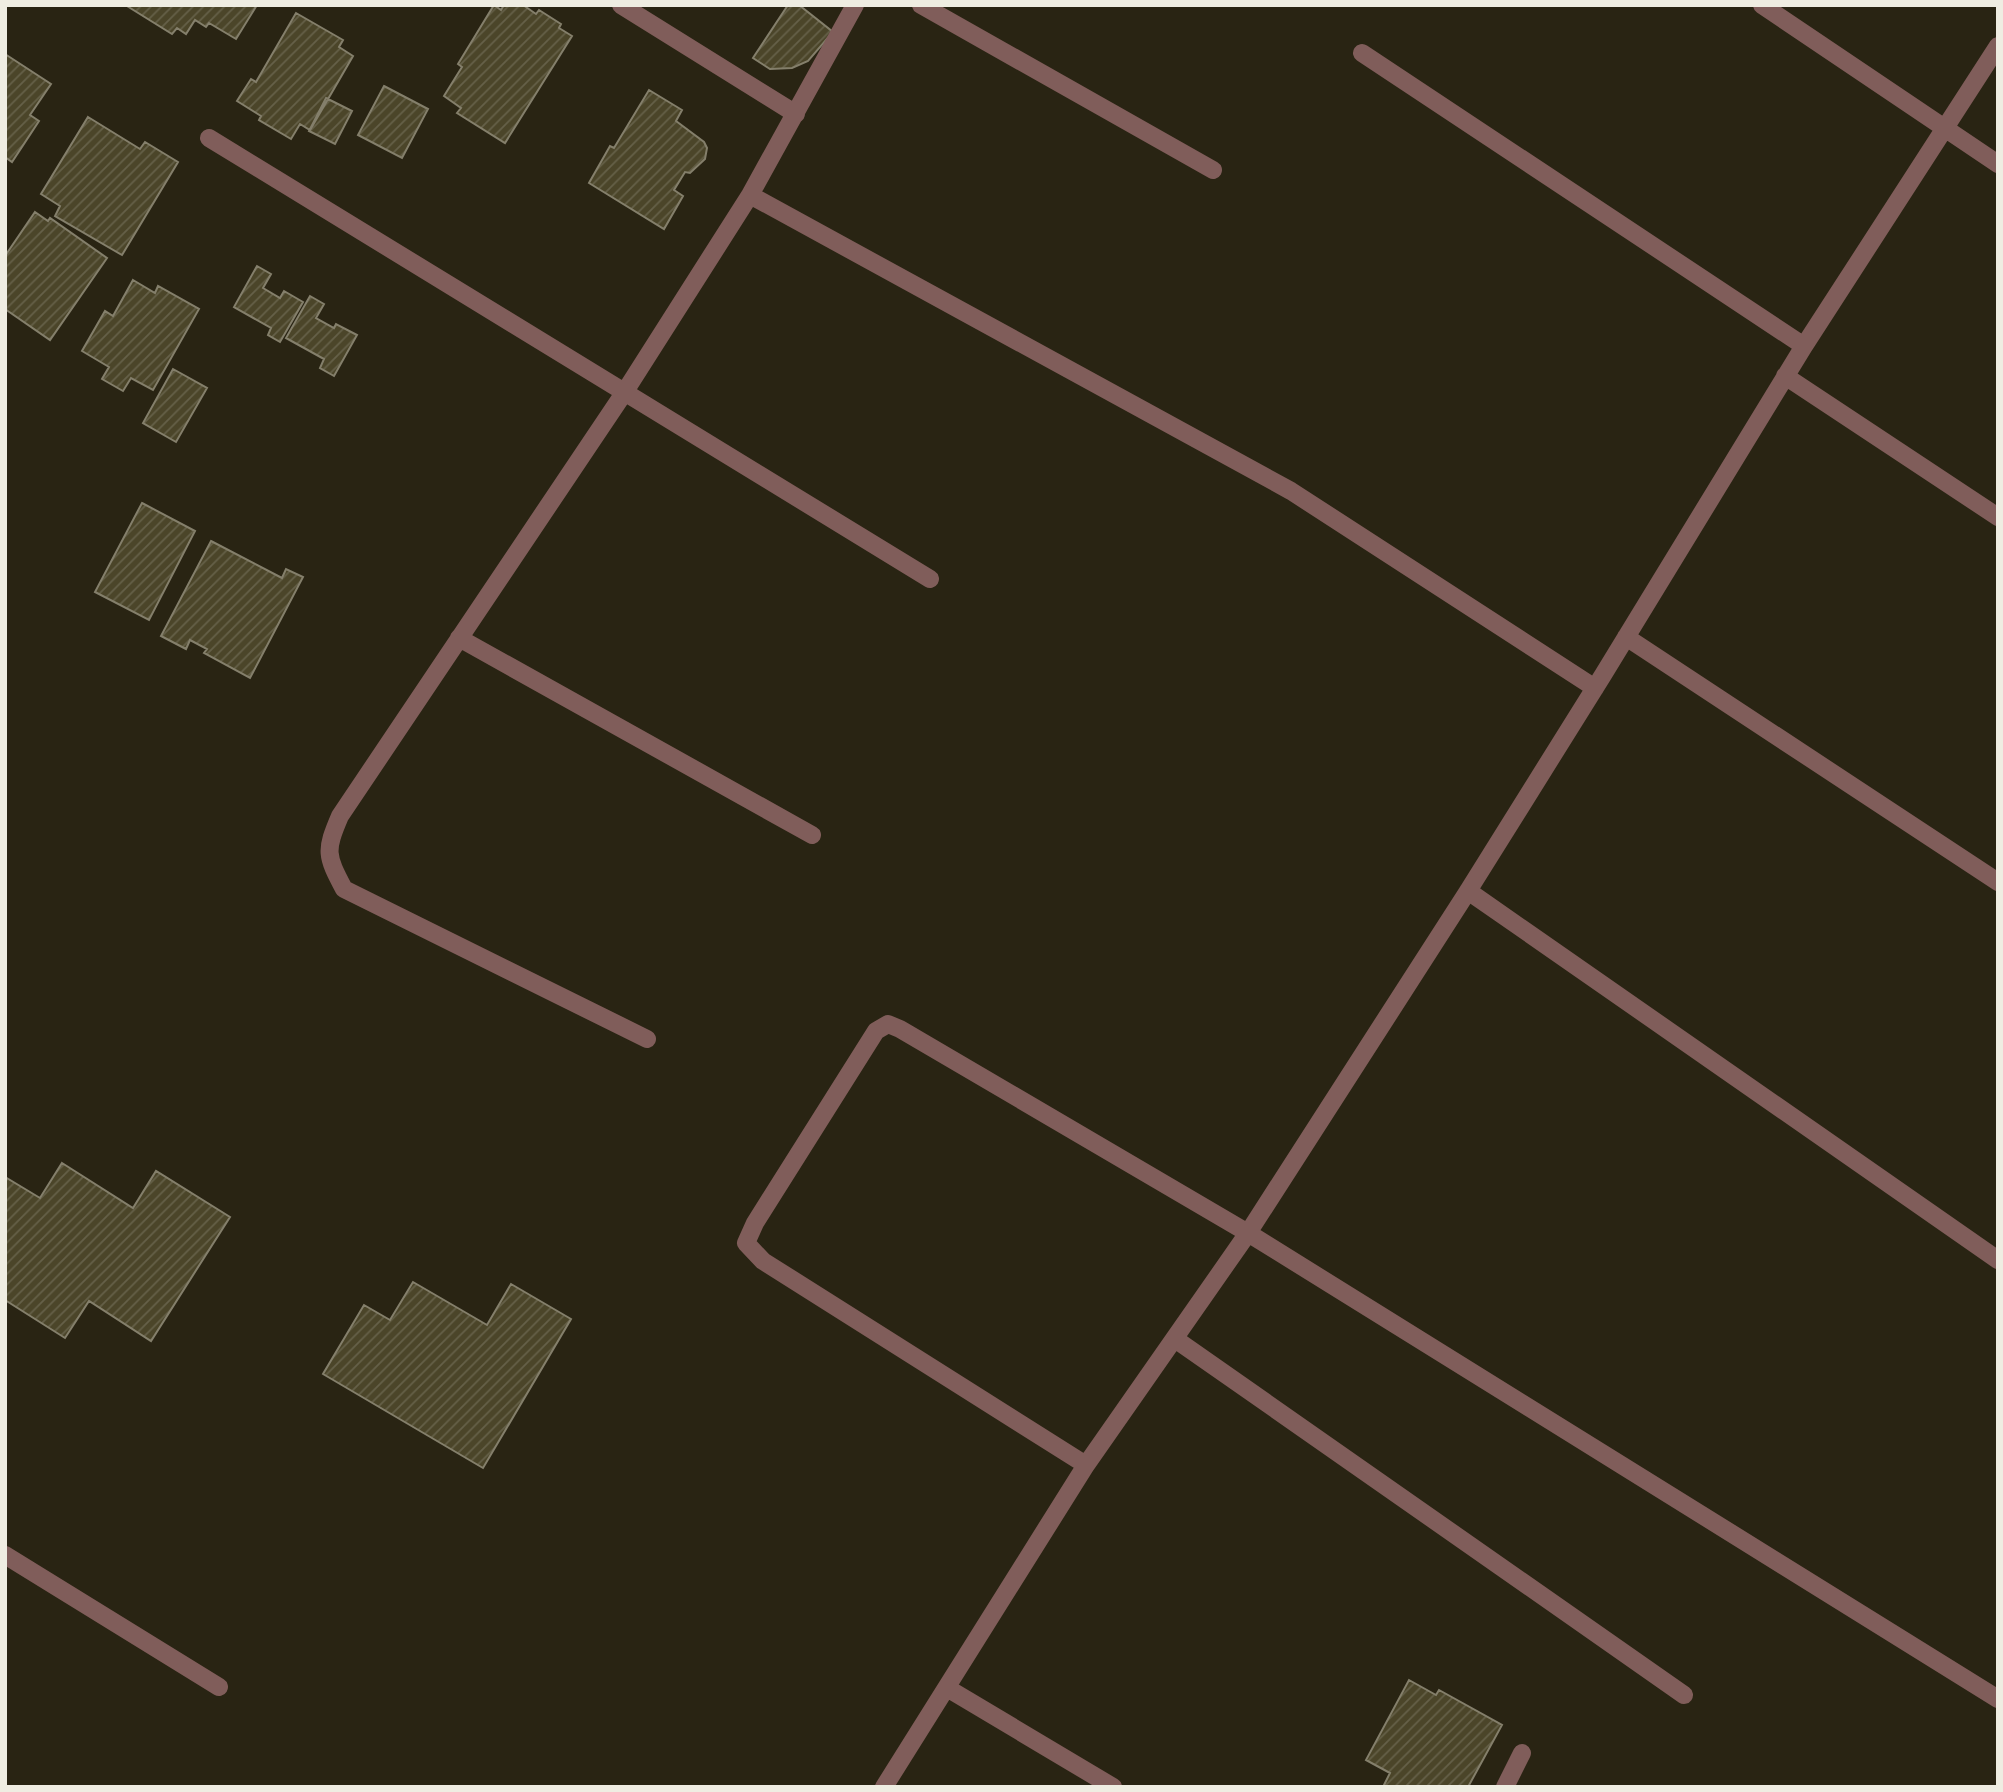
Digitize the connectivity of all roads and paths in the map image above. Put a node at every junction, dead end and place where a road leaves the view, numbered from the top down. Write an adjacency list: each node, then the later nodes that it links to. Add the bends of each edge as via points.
1 (621, 5): 7 (street)
2 (855, 5): 7 (street)
3 (921, 5): 11 (street)
4 (1762, 5): 8 (street)
5 (1998, 46): 8 (street)
6 (1362, 53): 13 (street)
7 (796, 114): 12 (street)
8 (1942, 129): 10 (street); 13 (street)
9 (209, 138): 15 (street)
10 (1998, 164)
11 (1213, 170)
12 (750, 195): 15 (street); 20 (street, via 1291,491)
13 (1804, 346): 14 (street)
14 (1785, 376): 16 (street); 18 (street)
15 (624, 393): 17 (street); 19 (street)
16 (1998, 517)
17 (930, 579)
18 (1626, 637): 20 (street); 22 (street)
19 (459, 638): 21 (street); 24 (street, via 340,816 328,843 330,864 344,889)
20 (1595, 688): 23 (street)
21 (812, 835)
22 (1998, 882)
23 (1468, 891): 25 (street); 26 (street)
24 (647, 1039)
25 (1248, 1233): 27 (street); 28 (street, via 900,1029 888,1024 876,1031 746,1242 763,1261); 33 (street)
26 (1998, 1260)
27 (1175, 1339): 28 (street); 32 (street)
28 (1086, 1465): 31 (street)
29 (5, 1555): 30 (street)
30 (219, 1687)
31 (947, 1688): 35 (street); 36 (street)
32 (1684, 1695)
33 (1998, 1699)
34 (1522, 1753): 37 (street)
35 (884, 1787)
36 (1113, 1787)
37 (1505, 1787)

